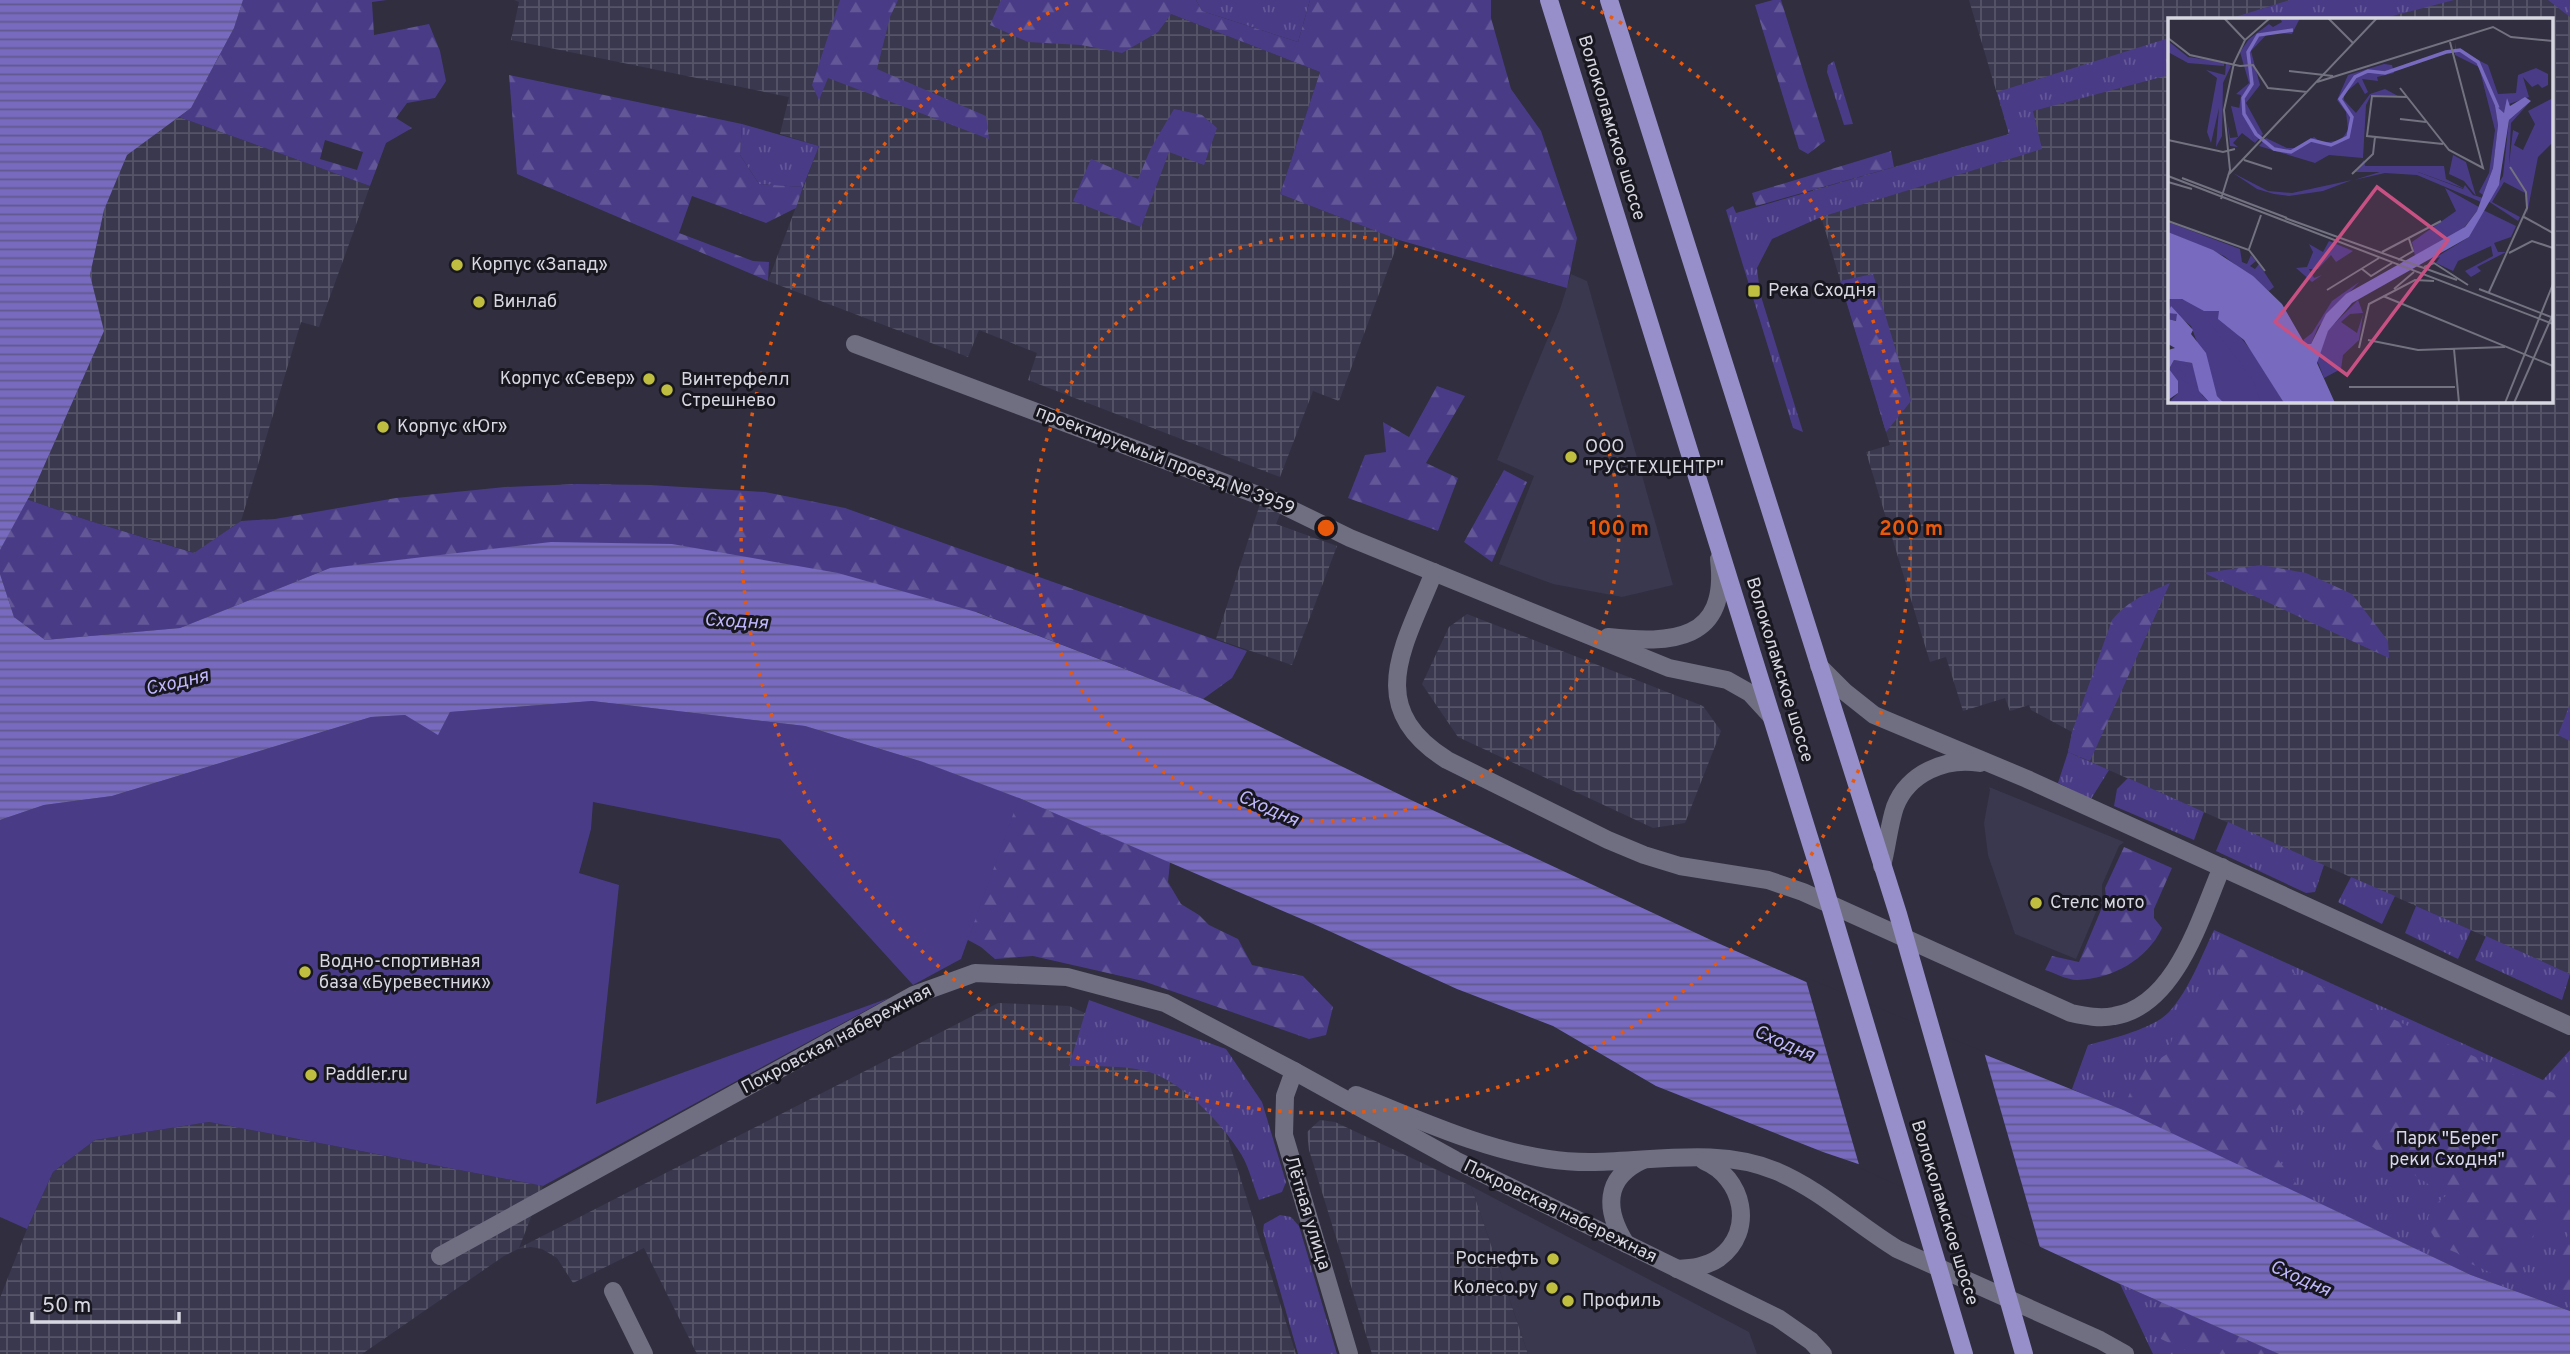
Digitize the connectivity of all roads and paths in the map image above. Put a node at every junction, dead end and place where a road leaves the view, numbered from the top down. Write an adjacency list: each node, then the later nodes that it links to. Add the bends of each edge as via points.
1 (1549, 0): 4 (main road, Волоколамское шоссе)
2 (1609, 0): 7 (main road, Волоколамское шоссе)
3 (855, 344): 5 (street, проектируемый проезд № 3959, via 1274,500)
4 (1718, 545): 6 (street, проектируемый проезд № 3959, via 1718,598 1705,620 1689,634 1647,641); 8 (main road, Волоколамское шоссе)
5 (1434, 572): 6 (street, проектируемый проезд № 3959); 11 (street, via 1398,666 1397,696 1411,730 1425,747 1447,760 1644,855 1680,866 1768,880 1803,892 2071,1013 2095,1017 2136,1009 2167,984)
6 (1587, 634): 8 (street, проектируемый проезд № 3959, via 1669,668 1727,680 1750,694)
7 (1819, 666): 9 (street, via 1874,715); 10 (main road, Волоколамское шоссе)
8 (1772, 717): 23 (main road, Волоколамское шоссе)
9 (2001, 767): 10 (street, via 1967,761 1931,768 1919,776 1896,807); 11 (street)
10 (1882, 866): 24 (main road, Волоколамское шоссе)
11 (2222, 867): 12 (street)
12 (2570, 1026)
13 (1294, 1071): 15 (street, Покровская набережная, via 1478,1142 1548,1159); 16 (street, Покровская набережная, via 1455,1160); 17 (street, Покровская набережная, via 1165,1003 1067,977 975,973 914,995); 21 (street, Лётная улица, via 1285,1096 1284,1135)
14 (1698, 1158): 15 (street, Покровская набережная); 18 (street, via 1713,1164 1736,1189 1741,1201 1740,1229 1719,1258); 25 (street, Покровская набережная, via 1775,1170 1897,1249)
15 (1647, 1159): 16 (street, via 1625,1172 1611,1196 1610,1212)
16 (1626, 1244): 18 (street, Покровская набережная)
17 (440, 1256)
18 (1677, 1269): 22 (street, Покровская набережная, via 1778,1318)
19 (613, 1291): 20 (street)
20 (644, 1354)
21 (1349, 1354)
22 (1823, 1354)
23 (1964, 1354)
24 (2024, 1354)
25 (2125, 1354)

